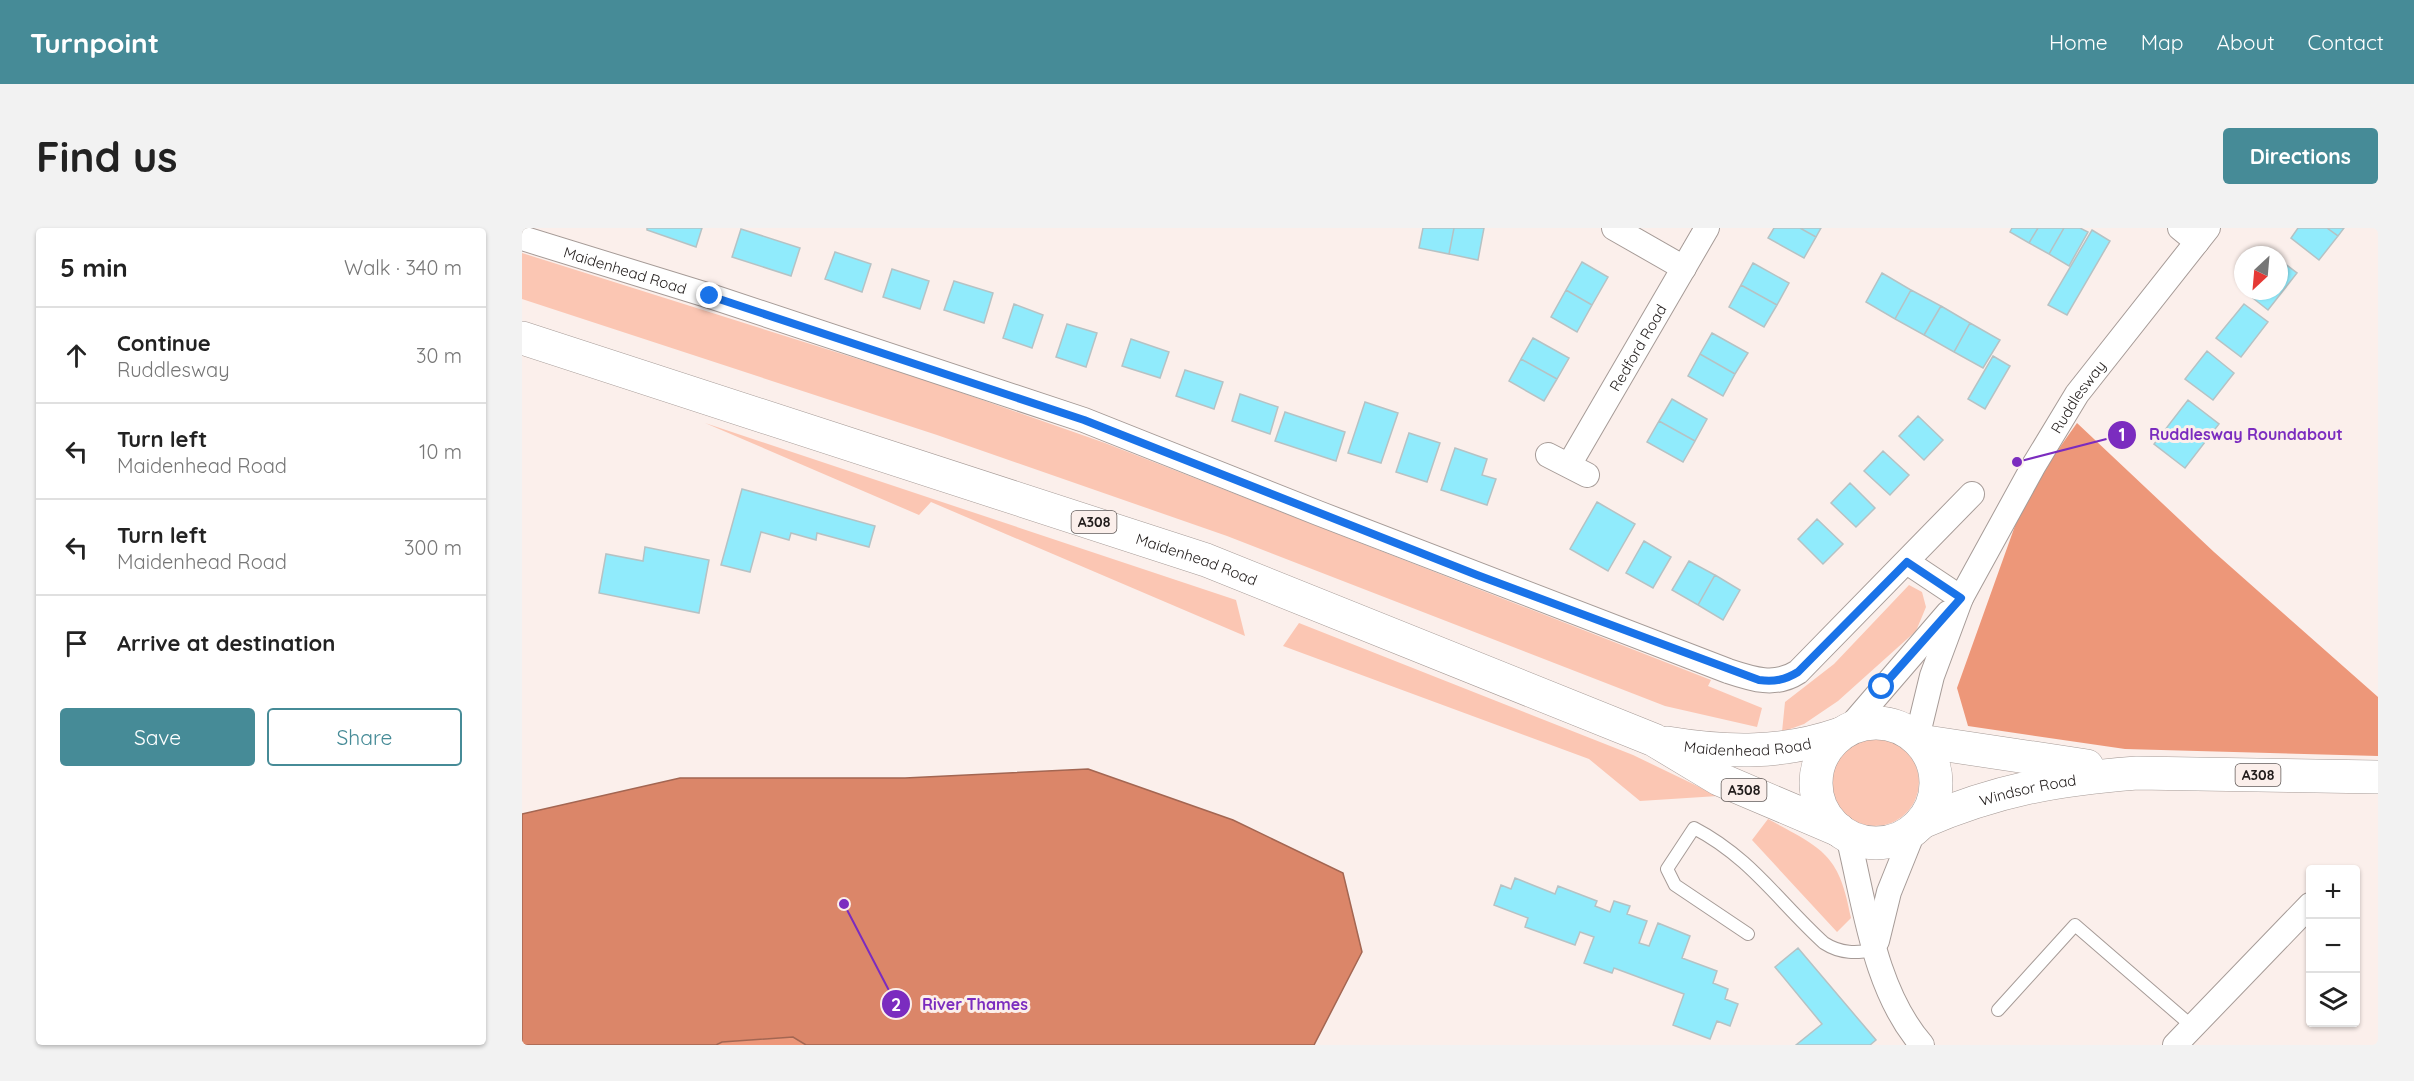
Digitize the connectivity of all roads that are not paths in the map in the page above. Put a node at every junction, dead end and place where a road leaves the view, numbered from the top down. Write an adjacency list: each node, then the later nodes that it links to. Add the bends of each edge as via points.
1 (1614, 228): 5 (street)
2 (1707, 228): 5 (street, Redford Road)
3 (2195, 233): 10 (street, Ruddlesway, via 2077,394)
4 (522, 238): 9 (street, Maidenhead Road, via 1084,420 1745,677 1773,682 1798,672)
5 (1684, 268): 7 (street, Redford Road)
6 (522, 338): 13 (main road, Maidenhead Road / A308, via 1206,560)
7 (1568, 465)
8 (1972, 494): 9 (street, Maidenhead Road)
9 (1907, 562): 10 (street)
10 (1961, 598): 11 (street, Ruddlesway); 12 (street, Ruddlesway, via 1932,676)
11 (1844, 731): 12 (main road, via 1866,723 1885,723 1903,728); 13 (main road, Maidenhead Road / A308, via 1793,748 1751,751); 17 (main road, via 1820,759 1816,781 1823,812)
12 (1918, 739): 14 (main road, Windsor Road / A308); 16 (main road, via 1934,765 1937,784 1933,803)
13 (1654, 740): 17 (main road, Maidenhead Road / A308, via 1719,779)
14 (2137, 773): 15 (main road, Windsor Road / A308); 16 (main road, Windsor Road / A308, via 2021,787)
15 (2378, 777)
16 (1918, 826): 17 (main road, via 1904,837 1882,843 1860,841); 20 (street, via 1889,892)
17 (1843, 833): 20 (street)
18 (2306, 909): 22 (street)
19 (1748, 934): 20 (lane, via 1675,885 1667,869 1694,828 1733,851 1755,870 1824,943 1846,953)
20 (1876, 950): 23 (street, via 1893,1002)
21 (1998, 1010): 22 (lane, via 2074,925)
22 (2193, 1027): 24 (street)
23 (1922, 1045)
24 (2175, 1045)

